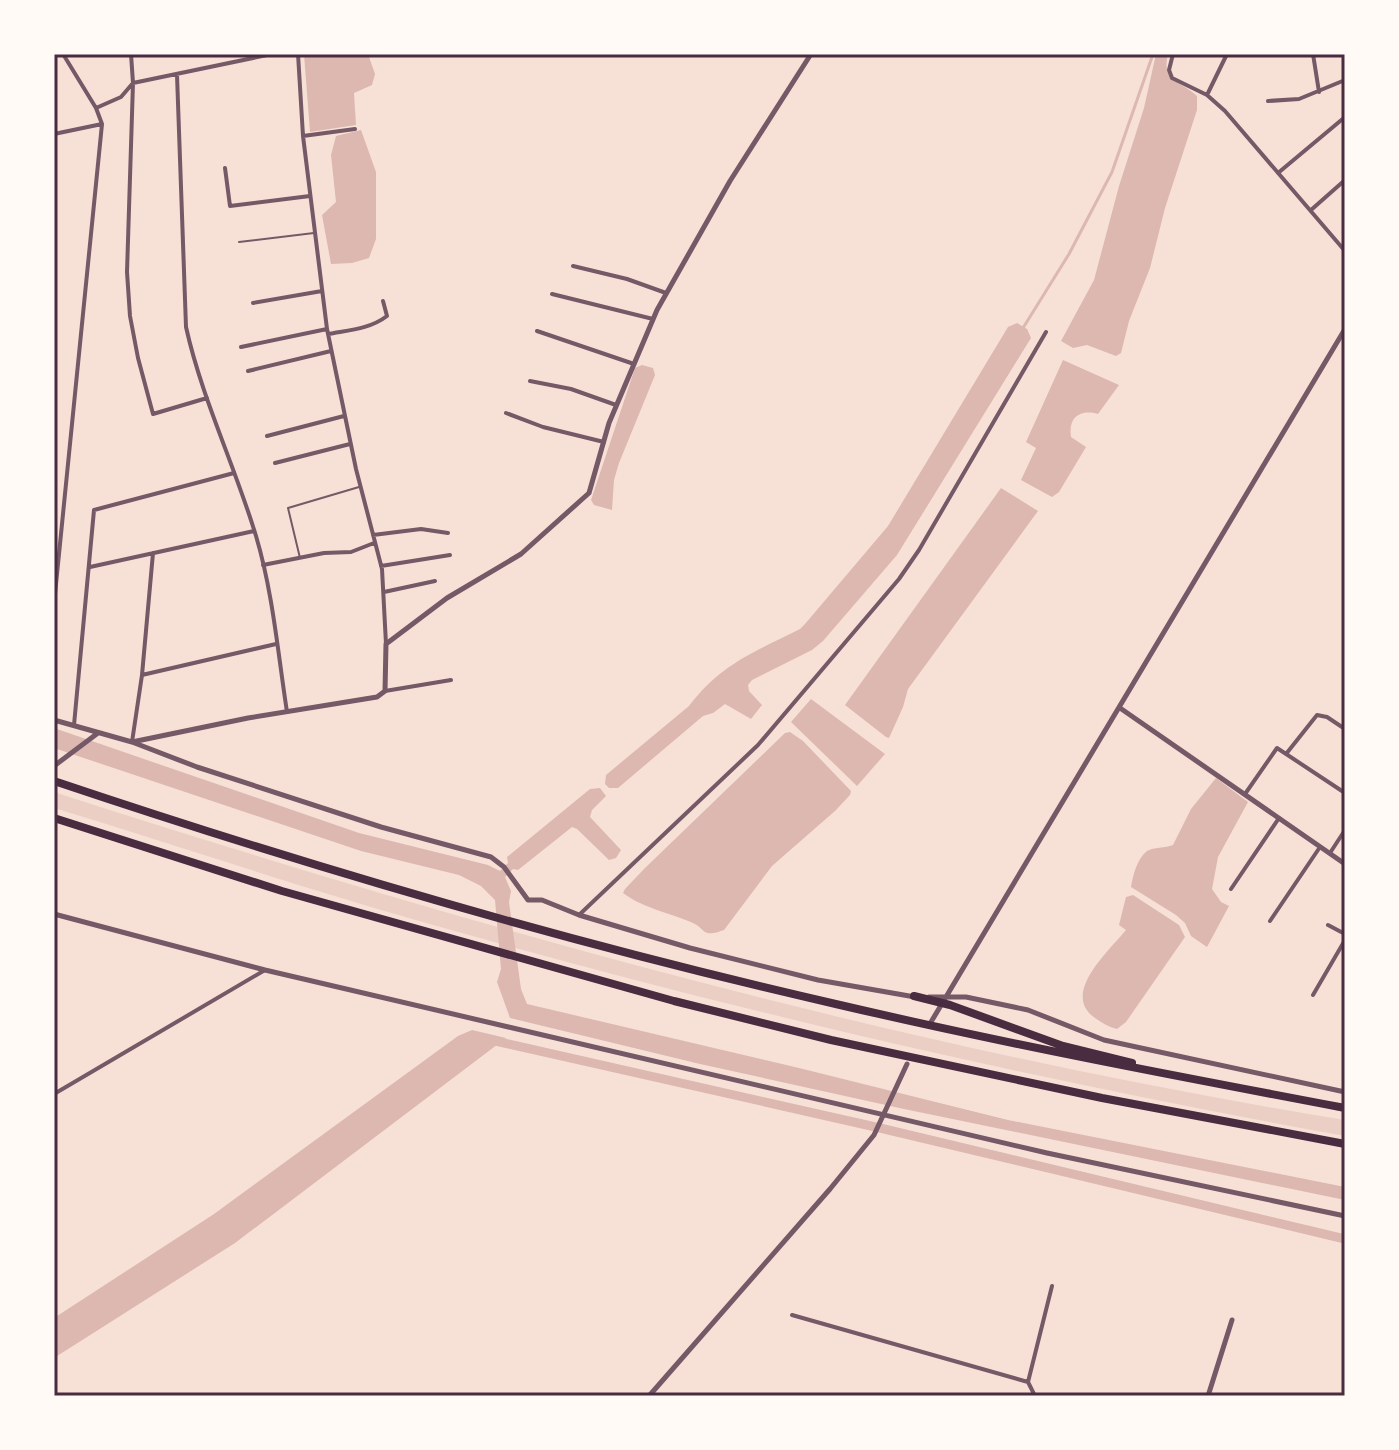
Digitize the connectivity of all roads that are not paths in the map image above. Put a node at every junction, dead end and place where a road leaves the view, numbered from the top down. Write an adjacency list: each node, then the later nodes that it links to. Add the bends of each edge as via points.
1 (63, 54): 15 (street)
2 (131, 54): 11 (street)
3 (272, 54): 9 (street)
4 (298, 54): 20 (street)
5 (811, 54): 33 (street)
6 (1173, 54): 13 (street, via 1172,78)
7 (1227, 54): 13 (street)
8 (1313, 54): 12 (street)
9 (177, 75): 11 (street); 47 (street, via 186,327)
10 (1345, 80): 12 (street)
11 (133, 83): 15 (street, via 121,97); 47 (street, via 127,272 138,358 153,414)
12 (1319, 92): 14 (street)
13 (1207, 95): 22 (street)
14 (1268, 101)
15 (96, 108): 17 (street)
16 (1345, 117): 22 (street)
17 (102, 124): 19 (street); 69 (street)
18 (355, 129): 20 (street)
19 (54, 134)
20 (303, 136): 24 (street)
21 (225, 168): 24 (street, via 230,206)
22 (1278, 173): 25 (street)
23 (1345, 180): 25 (street)
24 (310, 196): 26 (street)
25 (1311, 211): 29 (street)
26 (315, 233): 28 (lane); 32 (street)
27 (1345, 237): 29 (street)
28 (239, 242)
29 (1339, 243): 30 (street)
30 (1345, 251)
31 (573, 266): 33 (street)
32 (322, 291): 36 (street); 39 (street)
33 (666, 293): 37 (street)
34 (552, 294): 37 (street)
35 (383, 301): 39 (street, via 387,316 372,326)
36 (253, 303)
37 (653, 319): 44 (street)
38 (1345, 329): 75 (street)
39 (328, 331): 42 (street); 43 (street)
40 (537, 331): 44 (street)
41 (1046, 332): 95 (street, via 899,579 758,745)
42 (241, 347)
43 (331, 351): 45 (street); 50 (street)
44 (634, 364): 48 (street)
45 (248, 371)
46 (530, 381): 48 (street)
47 (207, 398): 55 (street)
48 (616, 405): 52 (street)
49 (506, 413): 52 (street)
50 (344, 416): 51 (street); 53 (street)
51 (267, 436)
52 (604, 442): 71 (street, via 589,493 563,519 521,554 447,598)
53 (350, 444): 54 (street); 56 (street)
54 (275, 463)
55 (234, 473): 57 (street); 66 (street, via 94,510)
56 (360, 487): 59 (street); 63 (lane, via 288,508)
57 (254, 531): 61 (street); 64 (street)
58 (448, 533): 59 (street, via 421,529)
59 (373, 535): 60 (street)
60 (375, 542): 63 (street, via 351,552); 65 (street)
61 (153, 553): 66 (street); 72 (street)
62 (450, 555): 65 (street)
63 (300, 558): 64 (street)
64 (263, 565): 70 (street)
65 (381, 566): 68 (street)
66 (90, 567): 78 (street)
67 (435, 581): 68 (street)
68 (384, 592): 71 (street)
69 (54, 604)
70 (276, 644): 72 (street); 76 (street)
71 (386, 644): 74 (street)
72 (142, 675): 81 (street)
73 (451, 680): 74 (street)
74 (385, 691): 76 (street, via 377,697)
75 (1120, 708): 86 (street); 104 (street)
76 (287, 712): 81 (street)
77 (54, 720): 78 (street)
78 (74, 725): 80 (street)
79 (1345, 729): 82 (street, via 1317,715)
80 (99, 732): 81 (street); 83 (street)
81 (132, 742): 95 (street, via 381,827 491,857 528,900)
82 (1286, 754): 85 (street); 86 (street, via 1277,748)
83 (55, 764)
84 (54, 781): 107 (highway, via 291,857 669,963 839,1005)
85 (1345, 793)
86 (1245, 794): 88 (street)
87 (54, 818): 112 (highway, via 282,891 674,1001 1072,1092)
88 (1279, 818): 90 (street); 93 (street)
89 (1345, 830): 91 (street)
90 (1320, 847): 91 (street); 96 (street)
91 (1330, 853): 92 (street)
92 (1345, 864)
93 (1231, 889)
94 (54, 914): 101 (street)
95 (579, 915): 103 (street, via 818,980)
96 (1270, 921)
97 (1328, 925): 98 (street)
98 (1345, 937): 99 (street)
99 (1339, 950): 100 (street); 102 (street)
100 (1345, 955)
101 (265, 970): 109 (street); 111 (street)
102 (1313, 995)
103 (914, 996): 104 (highway)
104 (944, 1000): 105 (street); 107 (highway, via 1063,1046); 108 (street, via 966,997 1028,1010 1104,1040)
105 (931, 1022)
106 (907, 1064): 111 (street)
107 (1230, 1087): 110 (highway)
108 (1345, 1092)
109 (54, 1094)
110 (1345, 1108)
111 (885, 1115): 113 (street); 118 (street, via 830,1189)
112 (1345, 1144)
113 (1345, 1216)
114 (1052, 1286): 117 (street)
115 (792, 1315): 117 (street)
116 (1232, 1320): 120 (street)
117 (1028, 1382): 119 (street)
118 (649, 1396)
119 (1035, 1396)
120 (1208, 1396)

